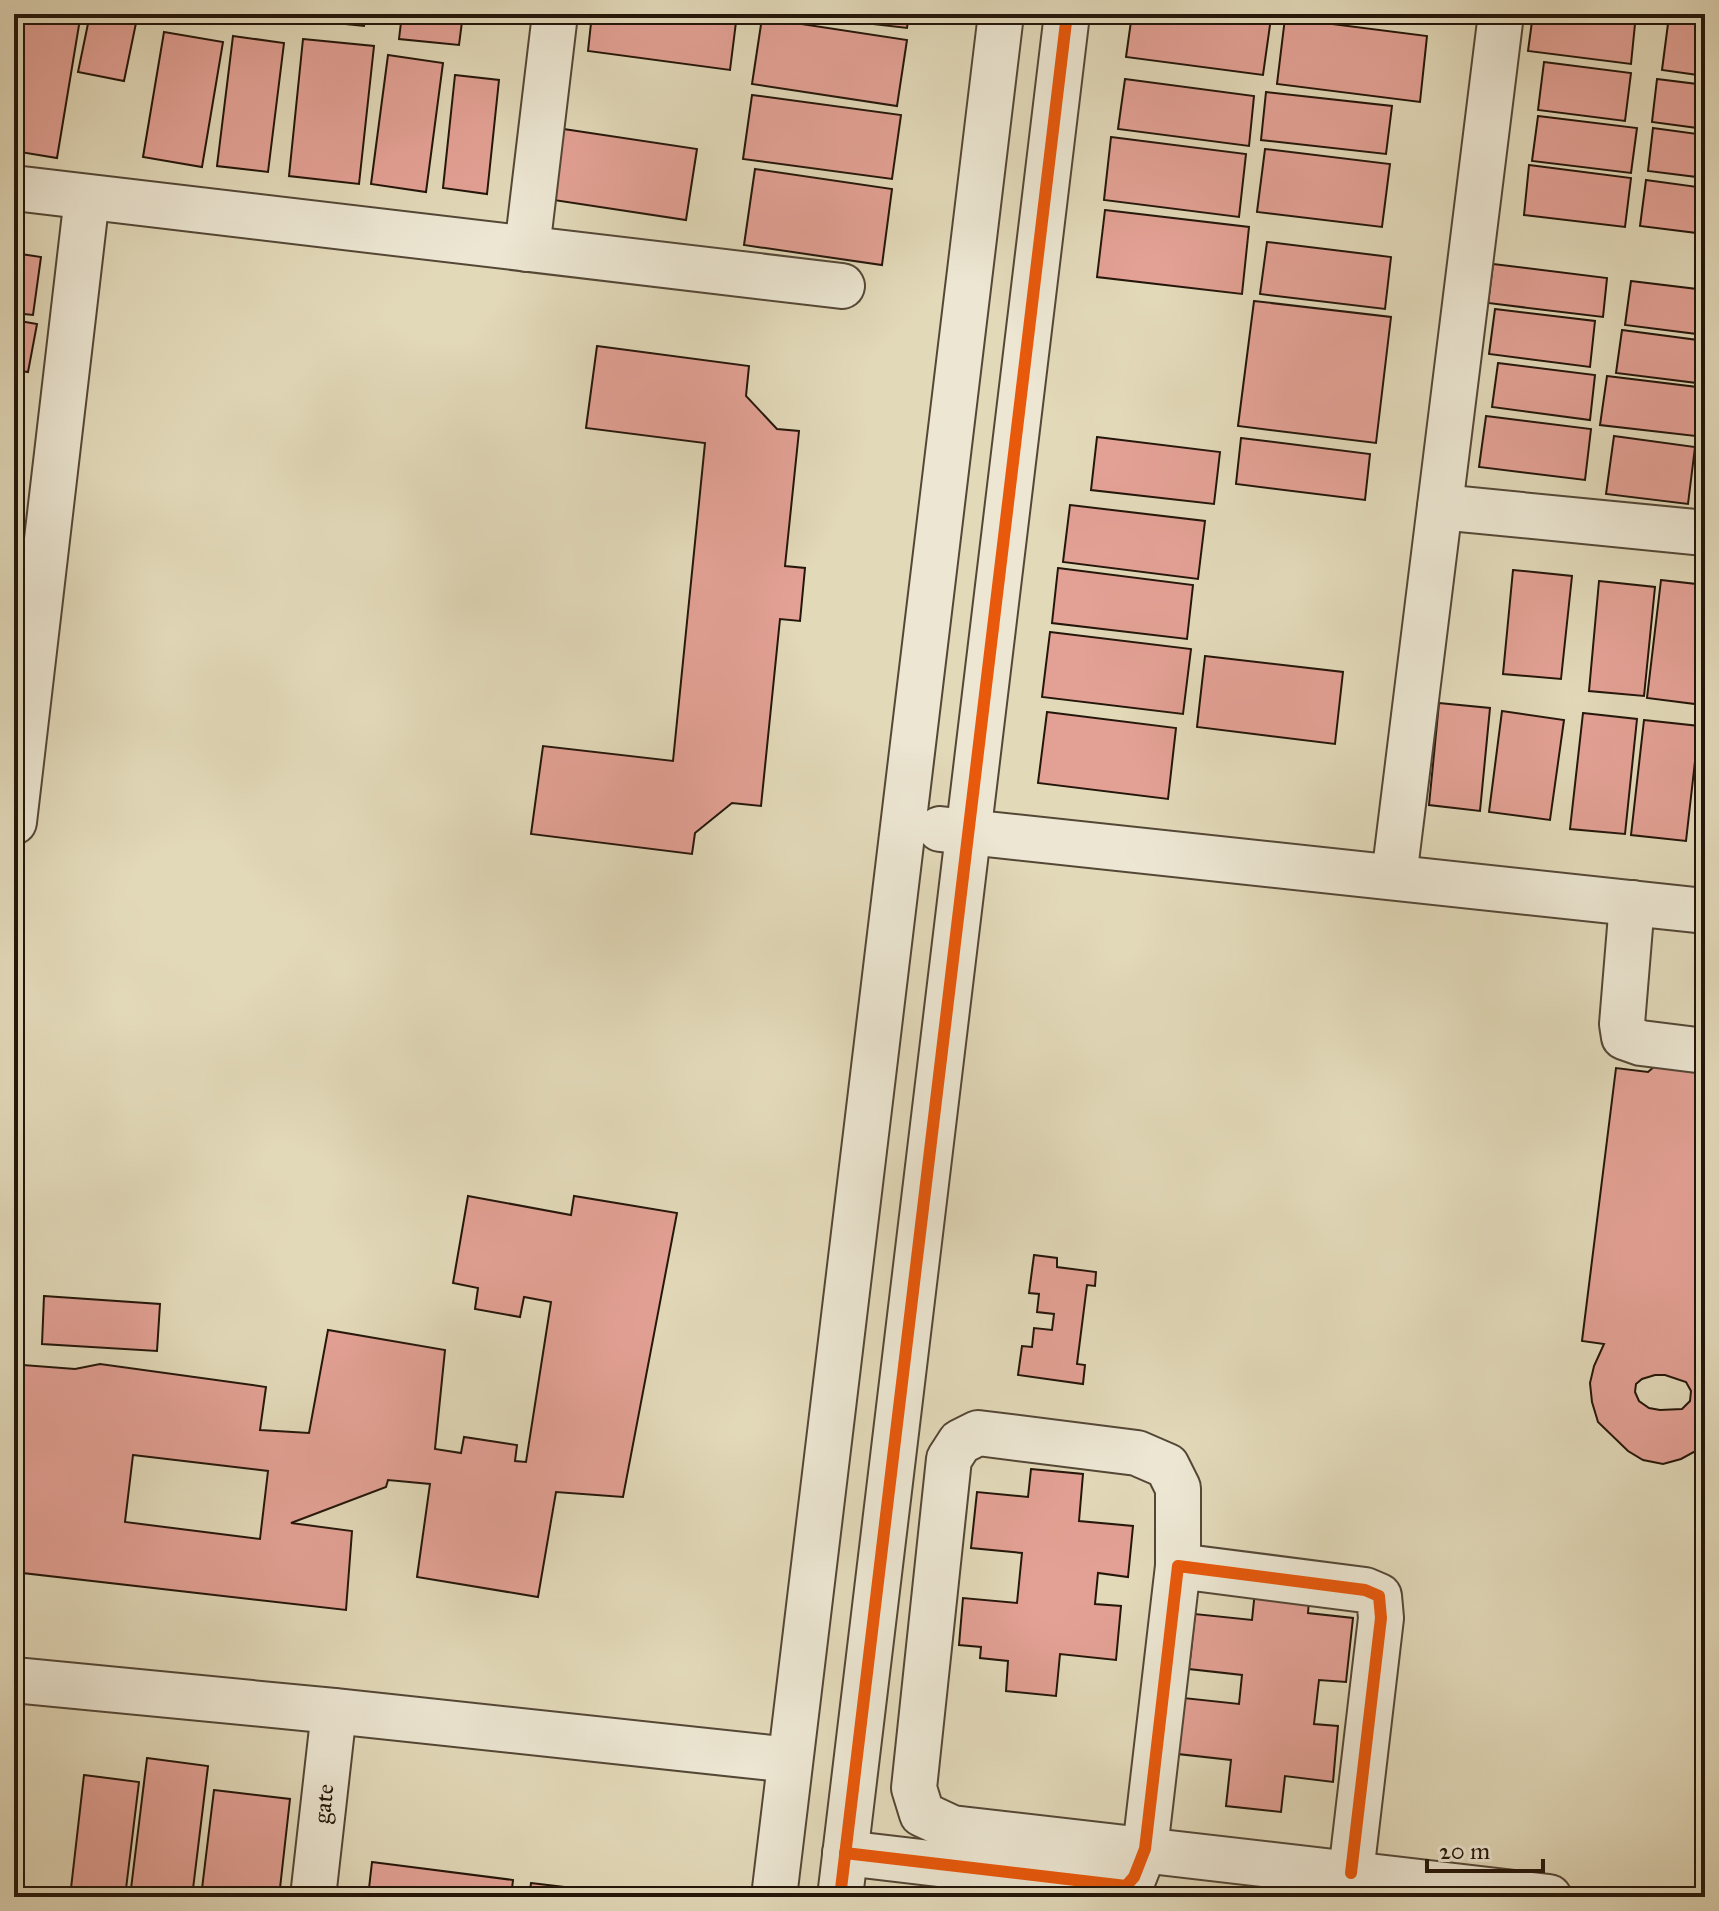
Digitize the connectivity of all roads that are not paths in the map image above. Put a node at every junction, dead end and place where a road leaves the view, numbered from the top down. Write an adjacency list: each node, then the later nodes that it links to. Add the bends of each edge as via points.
1 (555, 14): 7 (street)
2 (1001, 14): 12 (street)
3 (1067, 14): 13 (street)
4 (1501, 14): 9 (street)
5 (14, 188): 6 (street)
6 (87, 197): 7 (street); 11 (street)
7 (527, 249): 8 (street)
8 (842, 286)
9 (1440, 507): 10 (street); 14 (street)
10 (1705, 533)
11 (14, 822)
12 (904, 826): 13 (street); 21 (street)
13 (968, 832): 14 (street); 23 (street)
14 (1394, 877): 15 (street)
15 (1632, 903): 16 (street); 17 (street, via 1624,1037)
16 (1705, 911)
17 (1705, 1051)
18 (1178, 1566): 22 (street); 22 (street, via 1178,1488 1167,1466 1137,1453 978,1433 960,1442 949,1459 914,1788 922,1814 952,1828); 24 (street, via 1379,1596 1381,1618)
19 (14, 1680): 20 (street)
20 (334, 1711): 21 (street); 25 (street, gate)
21 (790, 1760): 26 (street)
22 (1145, 1849): 23 (street, via 1126,1886); 24 (street)
23 (845, 1853): 27 (street)
24 (1351, 1873): 28 (street)
25 (313, 1897)
26 (774, 1897)
27 (840, 1897)
28 (1549, 1897)

